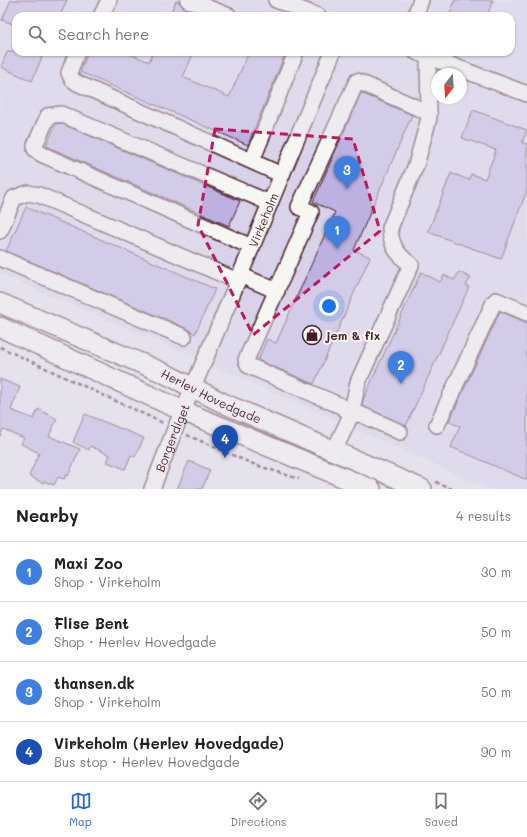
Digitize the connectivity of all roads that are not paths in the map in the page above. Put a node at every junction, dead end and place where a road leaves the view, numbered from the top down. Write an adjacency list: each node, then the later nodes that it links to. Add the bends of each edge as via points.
1 (109, 0): 5 (street)
2 (188, 0): 6 (street)
3 (276, 0): 7 (street)
4 (421, 0): 8 (street)
5 (103, 12)
6 (219, 12)
7 (308, 12)
8 (416, 12)
9 (75, 56): 16 (street, via 69,73 77,83)
10 (294, 56): 16 (street)
11 (331, 56): 17 (street, Virkeholm)
12 (422, 56): 15 (street)
13 (427, 56): 14 (street)
14 (527, 94)
15 (429, 113): 23 (street, via 357,81 299,207 311,212); 30 (street, via 416,164 390,228 393,246 411,266 358,382)
16 (252, 161): 17 (street)
17 (282, 175): 18 (street, Virkeholm)
18 (270, 204): 20 (street, Virkeholm); 20 (street, via 61,114 48,116 35,145 35,149 41,154)
19 (0, 231): 22 (street, via 14,198 28,193 39,195)
20 (252, 247): 22 (street, Virkeholm)
21 (0, 258): 27 (street)
22 (239, 278): 23 (street); 28 (street, Virkeholm)
23 (277, 291): 30 (street, via 246,360 249,366 341,406)
24 (0, 303): 28 (main road, Herlev Hovedgade)
25 (527, 313): 31 (street, via 496,300 494,302)
26 (0, 327): 29 (main road, Herlev Hovedgade)
27 (184, 337)
28 (193, 388): 29 (street, Borgerdiget); 33 (main road, Herlev Hovedgade)
29 (183, 411): 34 (street, Borgerdiget); 35 (main road, Herlev Hovedgade)
30 (351, 415): 32 (street, via 360,414); 33 (street)
31 (437, 425)
32 (400, 432)
33 (334, 451): 36 (main road, Herlev Hovedgade)
34 (152, 489)
35 (371, 489)
36 (422, 489)

